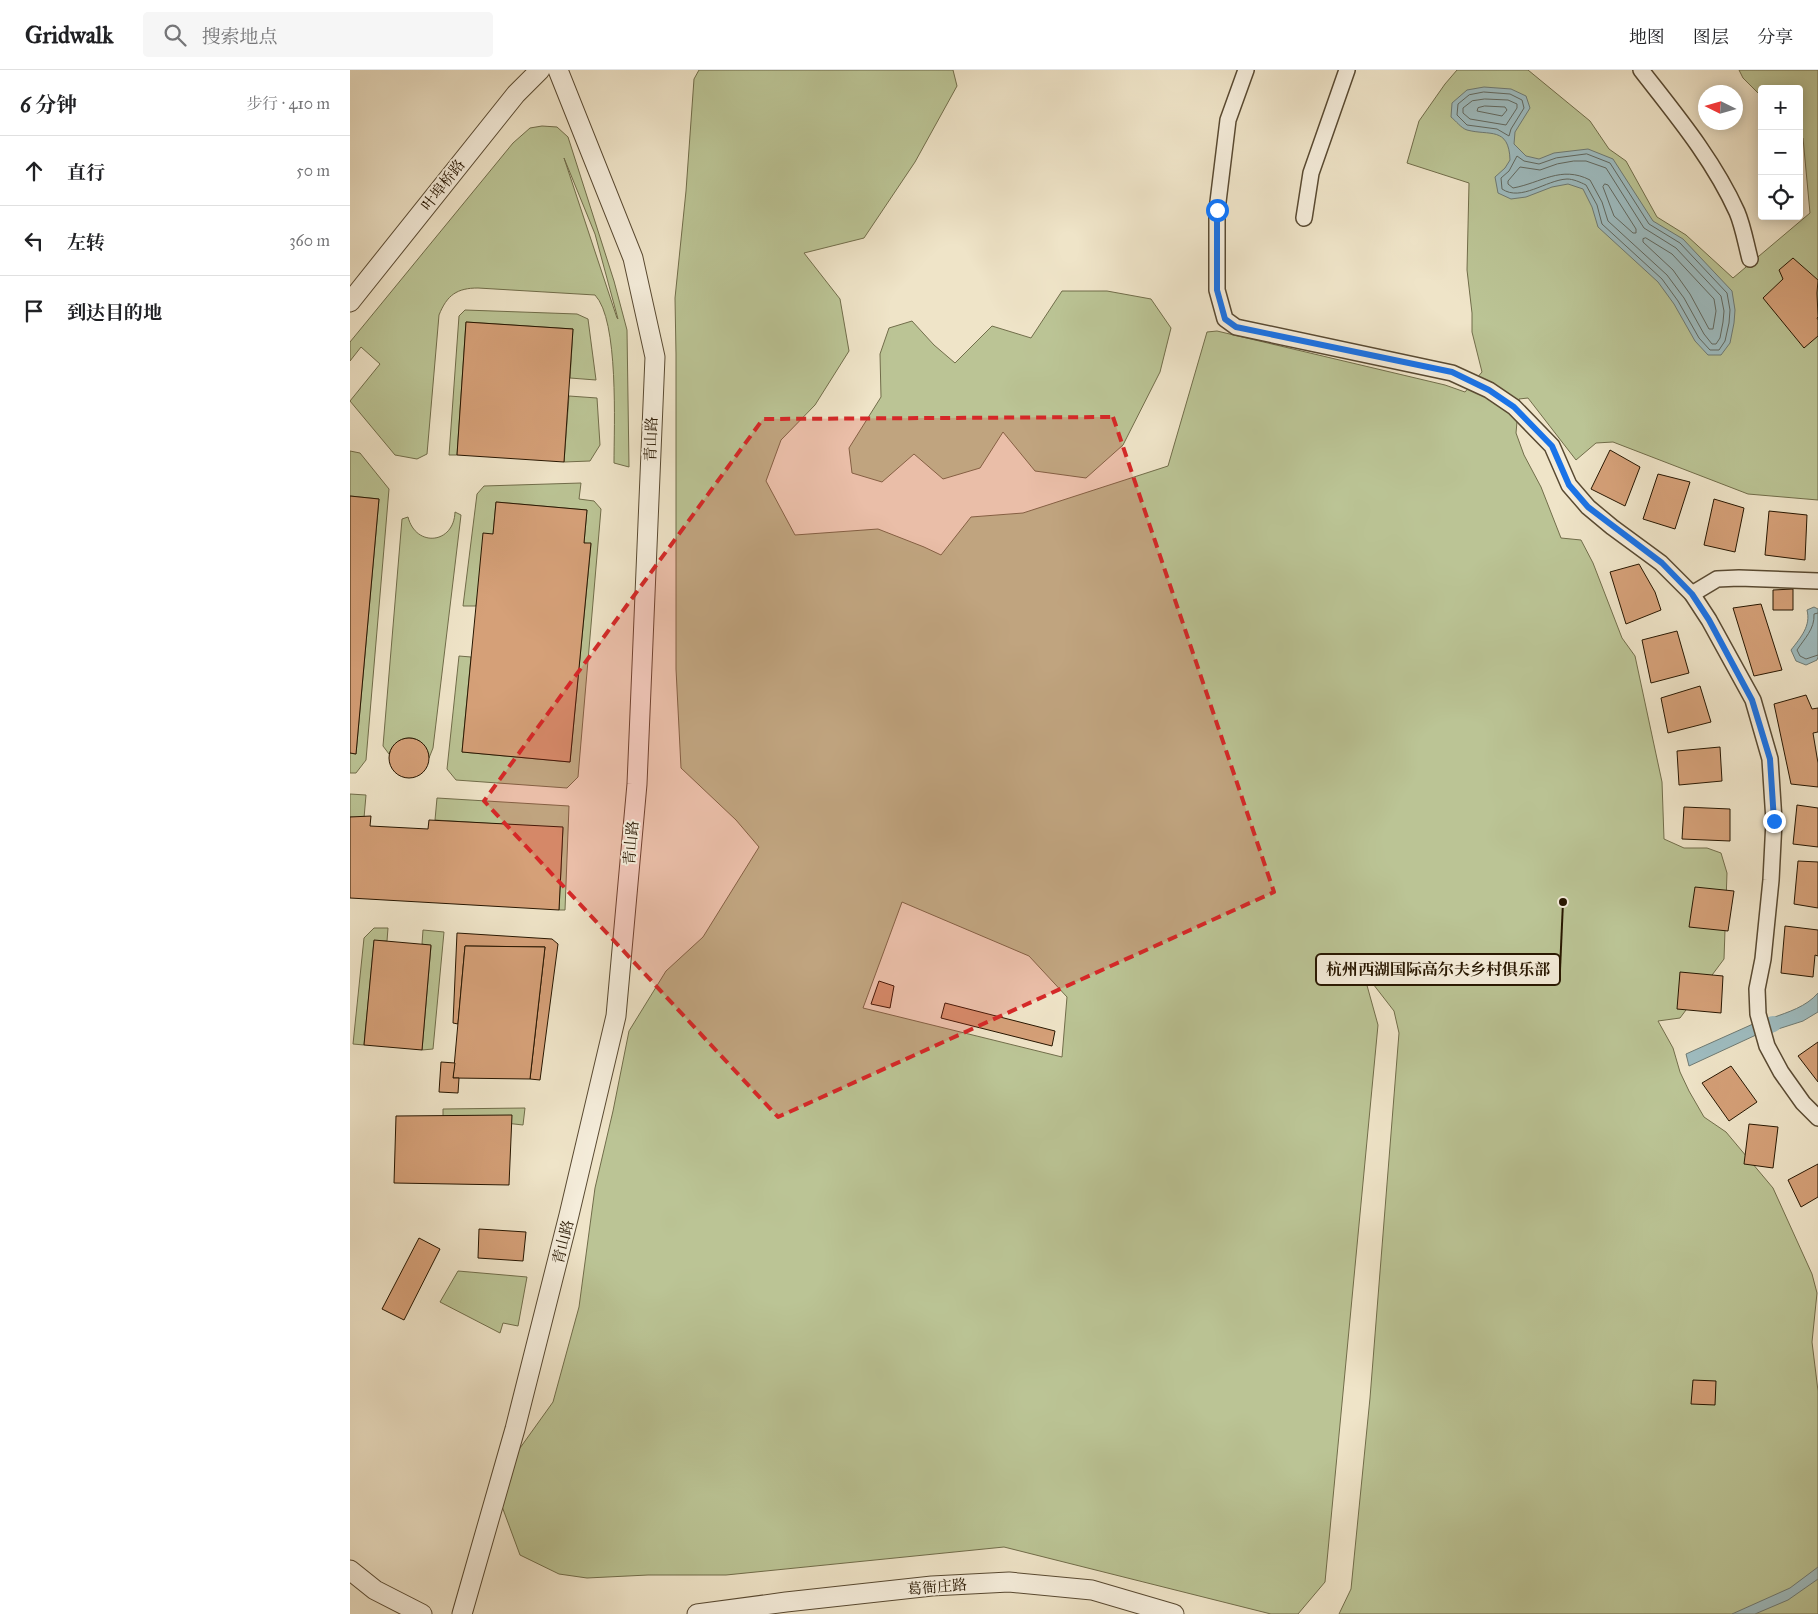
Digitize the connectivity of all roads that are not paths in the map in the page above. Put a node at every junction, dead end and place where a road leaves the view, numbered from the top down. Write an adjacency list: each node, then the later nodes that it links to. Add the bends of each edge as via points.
1 (540, 70): 8 (street, 叶埠桥路, via 516,94)
2 (558, 70): 14 (street, 青山路, via 633,258 655,357 637,784 616,1016 515,1429)
3 (1246, 70): 10 (street, via 1228,120 1217,210 1217,290 1225,319 1236,327 1452,372 1489,390 1514,407 1552,446 1569,485 1588,507 1662,563)
4 (1347, 70): 6 (street, via 1311,173)
5 (1641, 70): 7 (street, via 1717,173 1738,214)
6 (1304, 218)
7 (1750, 259)
8 (350, 302)
9 (1818, 581): 10 (street, via 1717,580)
10 (1692, 594): 11 (street, via 1752,700 1770,759 1774,821 1771,880 1757,989 1758,1014 1767,1046 1781,1072)
11 (1818, 1118)
12 (350, 1570): 13 (street, via 375,1590)
13 (422, 1614)
14 (462, 1614)
15 (697, 1614): 16 (street, 葛衙庄路, via 932,1586 1009,1582 1092,1590)
16 (1174, 1614)

